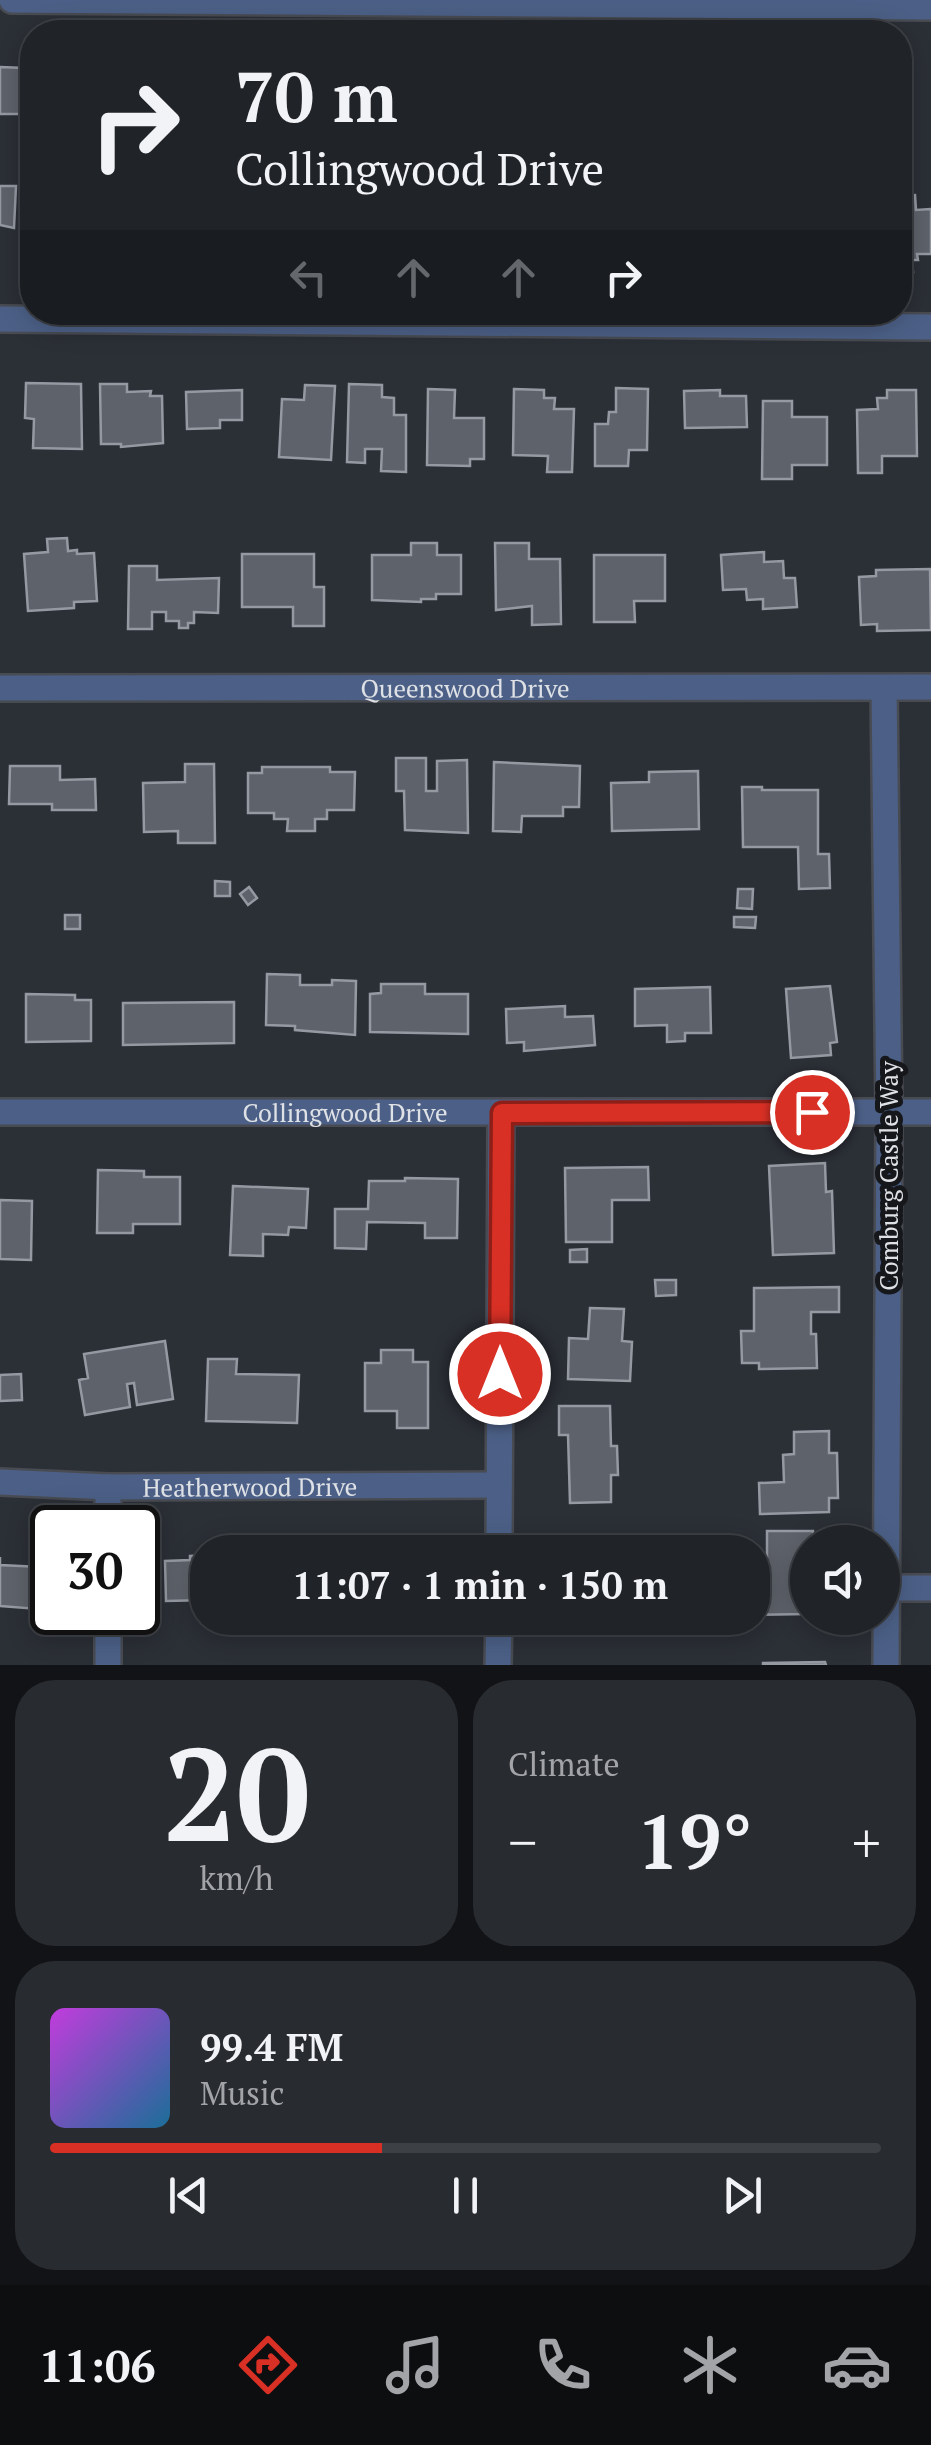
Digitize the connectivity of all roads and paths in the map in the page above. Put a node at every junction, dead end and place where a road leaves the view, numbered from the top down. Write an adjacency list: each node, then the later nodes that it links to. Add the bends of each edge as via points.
1 (12, 0): 2 (street)
2 (931, 7)
3 (621, 325): 4 (street)
4 (931, 328)
5 (0, 688): 6 (street, Queenswood Drive)
6 (884, 688): 7 (street, Queenswood Drive); 9 (street, Comburg Castle Way)
7 (931, 688)
8 (0, 1112): 11 (street, Collingwood Drive)
9 (889, 1112): 10 (street, Collingwood Drive); 11 (street, Collingwood Drive); 16 (street, Comburg Castle Way)
10 (931, 1112)
11 (502, 1113): 13 (street)
12 (0, 1482): 14 (street, Heatherwood Drive)
13 (499, 1485): 14 (street, Heatherwood Drive); 17 (street)
14 (108, 1487): 15 (street)
15 (108, 1505)
16 (887, 1525)
17 (499, 1535)
18 (900, 1588): 19 (street)
19 (931, 1588)
20 (108, 1635): 23 (street)
21 (498, 1635): 24 (street)
22 (886, 1635): 25 (street, Comburg Castle Way)
23 (108, 1665)
24 (498, 1665)
25 (886, 1665)

